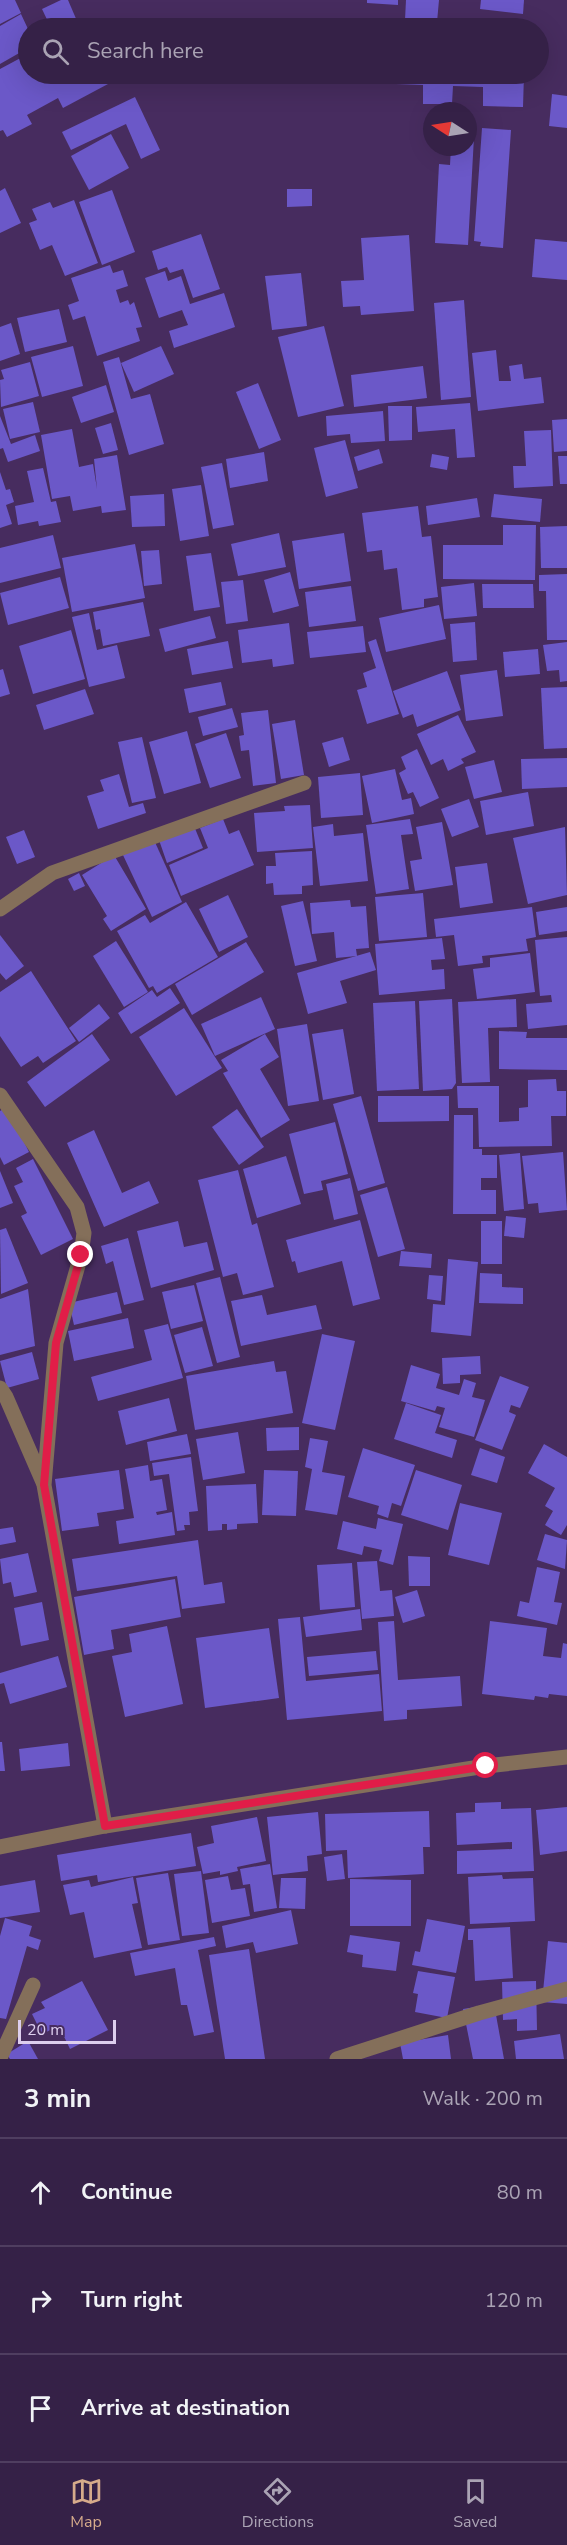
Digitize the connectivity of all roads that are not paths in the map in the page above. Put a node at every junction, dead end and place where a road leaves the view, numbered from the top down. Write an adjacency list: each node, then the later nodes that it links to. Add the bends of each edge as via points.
1 (304, 783): 2 (street, via 52,873)
2 (0, 909)
3 (0, 1095): 5 (street, via 77,1207 84,1233 56,1343)
4 (0, 1388): 5 (street)
5 (44, 1485): 7 (street)
6 (567, 1757): 7 (street, via 486,1766)
7 (105, 1826): 8 (street)
8 (0, 1846)
9 (33, 1985): 11 (street)
10 (567, 1989): 12 (street)
11 (0, 2058)
12 (337, 2059)

